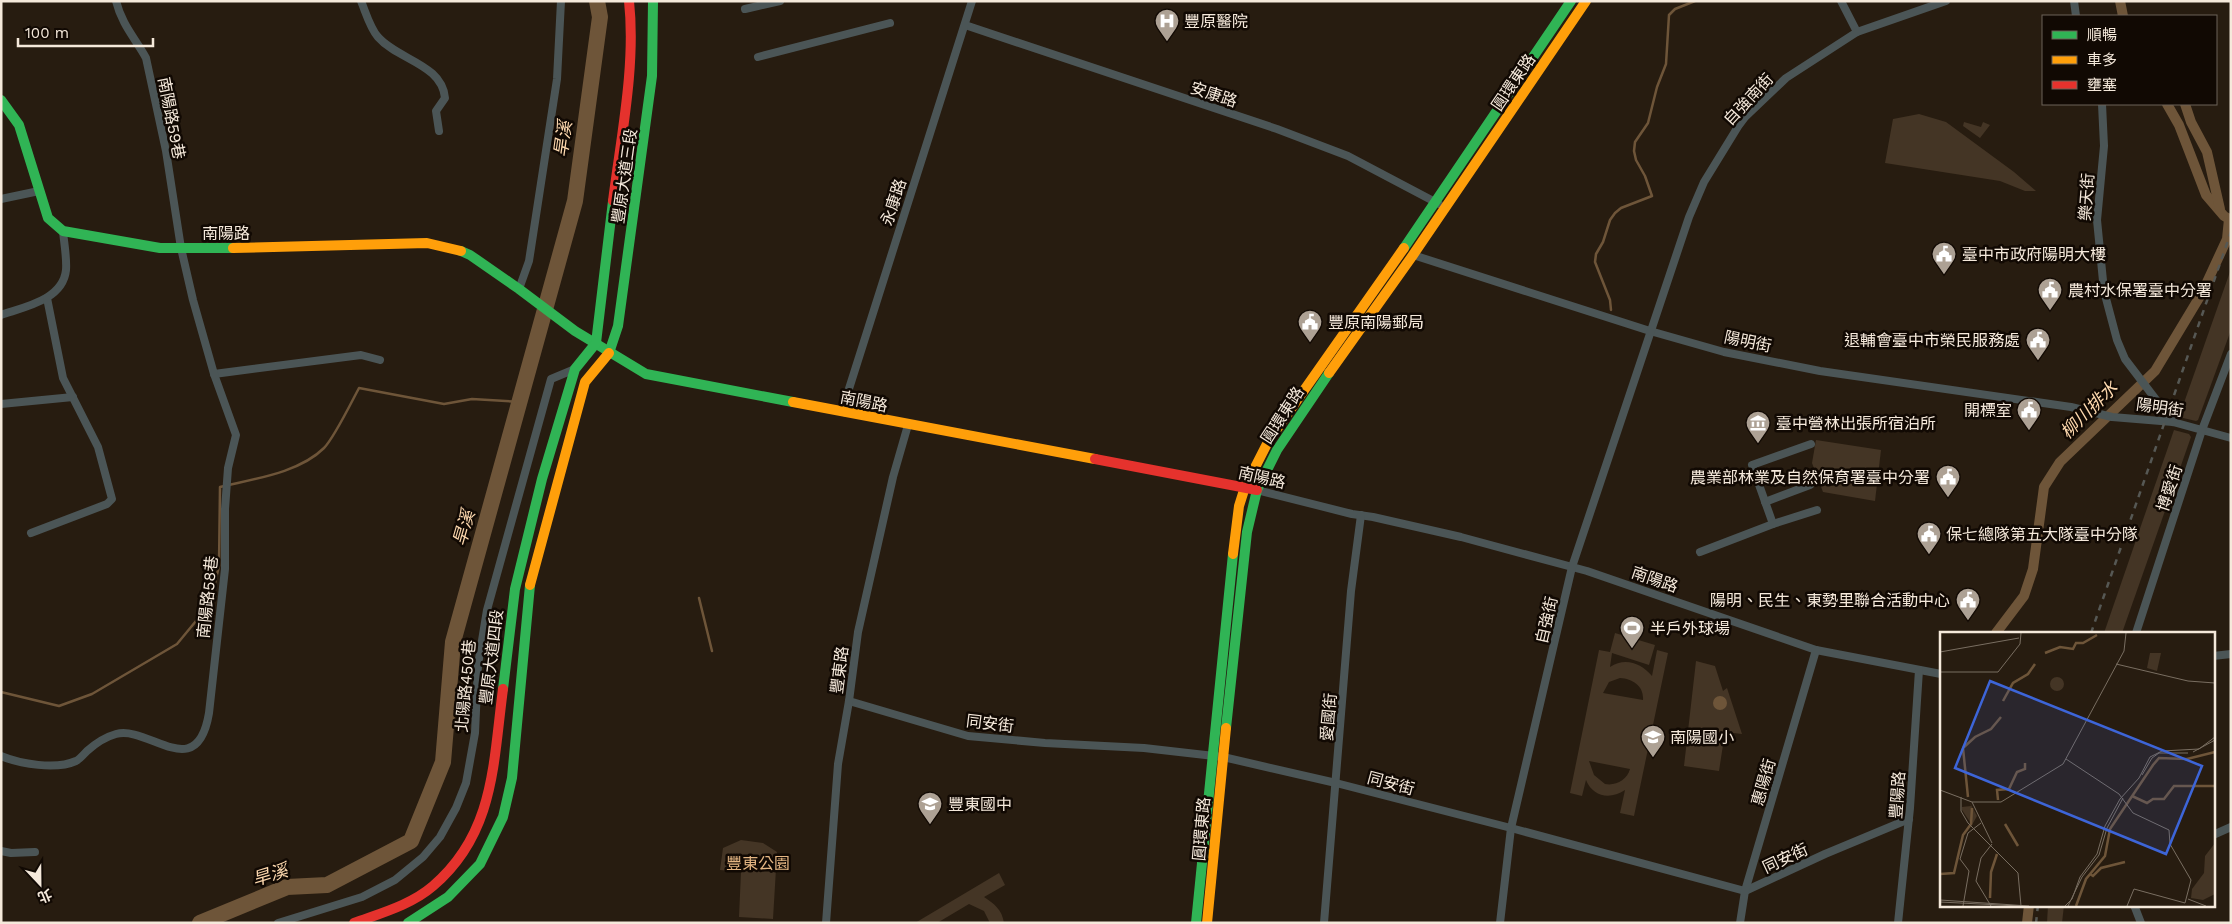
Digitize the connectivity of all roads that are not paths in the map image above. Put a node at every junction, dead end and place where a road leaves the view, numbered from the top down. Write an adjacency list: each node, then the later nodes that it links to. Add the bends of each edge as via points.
1 (116, 1): 27 (street, 南陽路59巷, via 129,33 146,58 166,151)
2 (361, 1): 21 (street, via 378,36 437,76 445,90 445,98 436,111)
3 (561, 1): 30 (street, via 557,79)
4 (629, 1): 34 (street, 豐原大道三段, via 629,69)
5 (652, 1): 35 (street, 豐原大道三段, via 652,76 618,326)
6 (780, 1): 13 (street)
7 (972, 1): 16 (street, 永康路)
8 (1571, 1): 24 (street, 圓環東路)
9 (1586, 1): 25 (street, 圓環東路)
10 (1841, 1): 17 (street)
11 (1946, 1): 17 (street, 自強南街)
12 (2074, 1): 14 (street)
13 (745, 10)
14 (2076, 15)
15 (890, 23): 18 (street)
16 (965, 24): 24 (street, 安康路, via 1277,129 1348,156); 42 (street, 永康路, via 846,395)
17 (1857, 32): 33 (street, 自強南街, via 1786,78 1739,125 1704,182)
18 (758, 57)
19 (1, 100): 22 (street, via 19,125)
20 (2102, 105): 43 (street, 樂天街, via 2104,146 2096,220 2104,291 2117,340 2126,359)
21 (439, 131)
22 (39, 190): 23 (street); 26 (street, via 48,218)
23 (1, 199)
24 (1436, 202): 25 (street, 安康路); 28 (street, 圓環東路)
25 (1445, 208): 29 (street, 圓環東路)
26 (63, 231): 27 (street, 南陽路, via 136,245); 31 (street, via 66,271 61,286)
27 (181, 248): 30 (street, 南陽路, via 427,243 470,255); 39 (street, 南陽路58巷)
28 (1403, 250): 29 (street, 陽明街); 49 (street, 圓環東路, via 1269,440)
29 (1413, 255): 33 (street, 陽明街); 50 (street, 圓環東路, via 1277,450)
30 (522, 291): 34 (street, 南陽路)
31 (47, 298): 32 (street); 40 (street, via 63,378)
32 (1, 315)
33 (1650, 331): 43 (street, 陽明街, via 1724,352 1820,371 2070,407 2112,417); 57 (street, 自強街)
34 (596, 343): 35 (street, 南陽路); 38 (street, 豐原大道四段)
35 (610, 352): 42 (street, 南陽路, via 646,374); 79 (street, 豐原大道四段, via 585,382 528,588 512,778 503,817 480,864 448,897)
36 (2231, 354): 45 (street, 博愛街)
37 (380, 360): 39 (street, via 361,354)
38 (575, 369): 77 (street, 北陽路450巷, via 551,379 500,558 478,665 475,733 467,775 456,808 423,857 395,880 362,897); 78 (street, 豐原大道四段, via 542,479 515,589 492,774 483,816 466,850 433,886 402,905)
39 (214, 374): 66 (street, 南陽路58巷, via 236,435 228,468 225,569 206,731 198,742 184,749 162,746 126,732 98,741 76,761 52,765 17,762)
40 (73, 397): 41 (street); 55 (street, via 98,447 112,499 107,504)
41 (1, 404)
42 (846, 412): 44 (street, 南陽路)
43 (2173, 422): 45 (street, 陽明街)
44 (908, 425): 49 (street, 南陽路); 64 (street, 豐東路, via 858,632)
45 (2202, 430): 46 (street, 陽明街); 58 (street, 博愛街)
46 (2231, 438)
47 (1811, 444): 51 (street, via 1752,465)
48 (1810, 485): 51 (street)
49 (1245, 487): 50 (street, 南陽路); 65 (street, 圓環東路, via 1235,535)
50 (1258, 490): 53 (street, 南陽路); 67 (street, 圓環東路, via 1247,532)
51 (1765, 502): 54 (street)
52 (1817, 510): 54 (street)
53 (1361, 514): 57 (street, 南陽路); 68 (street, 愛國街)
54 (1773, 524): 56 (street)
55 (31, 533)
56 (1700, 552)
57 (1572, 567): 59 (street, 南陽路); 71 (street, 自強街)
58 (2136, 632)
59 (1816, 650): 62 (street, 南陽路); 75 (street, 惠陽街)
60 (2231, 654): 61 (street)
61 (2214, 656)
62 (1919, 670): 63 (street, 南陽路); 69 (street, 豐陽路)
63 (1940, 674)
64 (849, 702): 65 (street, 同安街, via 968,736); 80 (street, 豐東路, via 838,764)
65 (1212, 755): 67 (street, 同安街); 81 (street, 圓環東路)
66 (1, 756)
67 (1222, 757): 68 (street, 同安街); 82 (street, 圓環東路)
68 (1336, 783): 71 (street, 同安街); 83 (street, 愛國街)
69 (1909, 819): 75 (street, 同安街); 86 (street, 豐陽路)
70 (2231, 827): 72 (street)
71 (1511, 828): 75 (street, 同安街); 84 (street, 自強街)
72 (2214, 835)
73 (1, 851): 74 (street)
74 (35, 852)
75 (1745, 891): 85 (street, 惠陽街)
76 (2134, 906): 87 (street)
77 (278, 923)
78 (354, 923)
79 (408, 923)
80 (826, 923)
81 (1196, 923)
82 (1207, 923)
83 (1324, 923)
84 (1500, 923)
85 (1740, 923)
86 (1898, 923)
87 (2141, 923)

